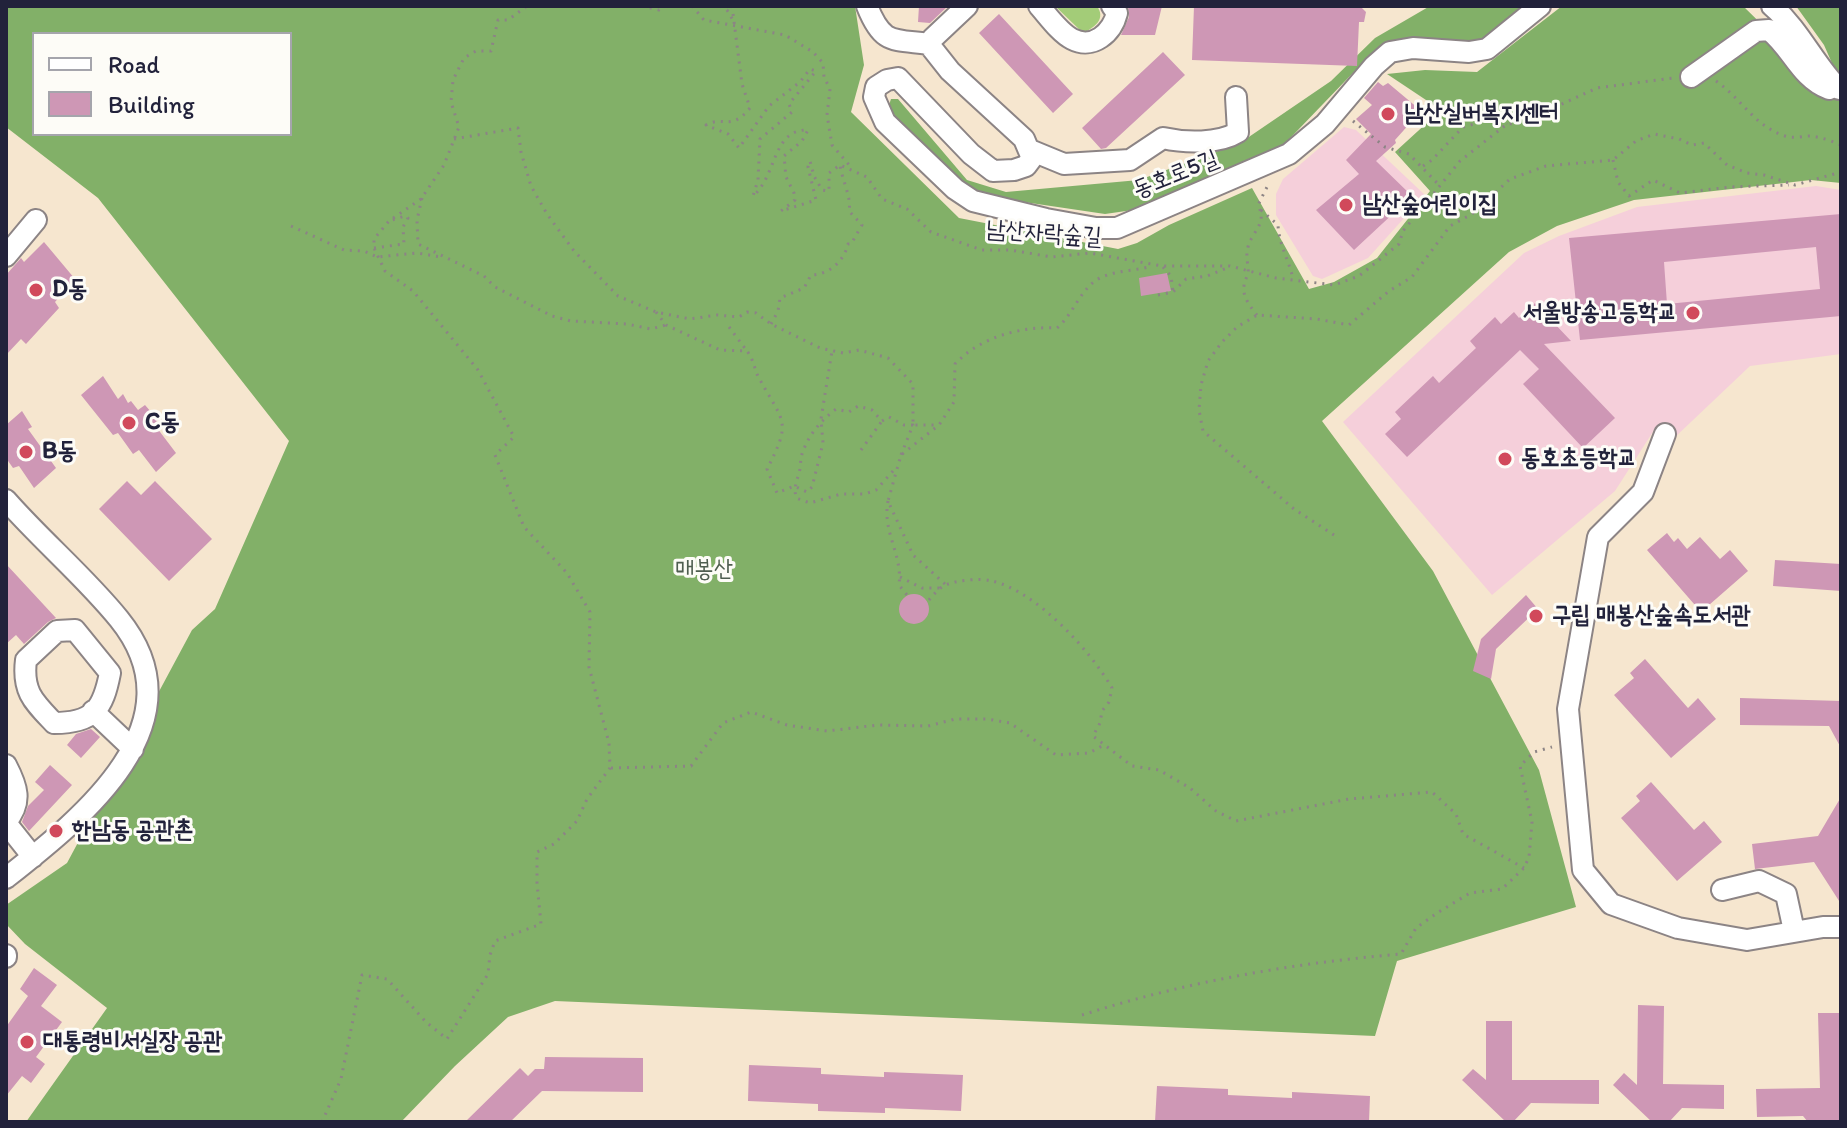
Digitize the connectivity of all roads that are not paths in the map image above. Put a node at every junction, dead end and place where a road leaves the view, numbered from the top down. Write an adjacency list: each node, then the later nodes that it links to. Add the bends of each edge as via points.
1 (867, 6): 7 (street, via 877,29 896,41)
2 (967, 6): 7 (street)
3 (1039, 6): 4 (street, via 1072,39 1089,43 1109,30 1117,13)
4 (1112, 6)
5 (1540, 6): 11 (street, 동호로5길, via 1487,49 1390,52 1325,124 1279,160 1117,228 973,201 885,122 877,109 876,87 898,78 993,171 1026,166)
6 (1772, 6): 9 (street)
7 (931, 44): 11 (street, via 950,71)
8 (1691, 77): 9 (street, via 1756,31 1769,30 1783,41 1803,73 1829,89)
9 (1839, 88)
10 (1236, 97): 11 (street, via 1238,132 1229,138 1163,138 1130,160 1064,164)
11 (1030, 150)
12 (36, 220): 13 (street)
13 (6, 256)
14 (1665, 434): 24 (street, via 1643,492 1598,537 1568,709 1583,870 1611,904 1678,928 1747,940)
15 (6, 500): 17 (street, via 120,620 134,642 148,688 146,718)
16 (93, 711): 16 (street, via 104,703 110,673 75,630 57,631 26,660 30,698 54,723 83,720); 17 (street)
17 (133, 749): 20 (street, via 94,801)
18 (6, 765): 19 (street, via 18,797)
19 (6, 823): 20 (street)
20 (33, 857): 21 (street)
21 (6, 878)
22 (1722, 890): 24 (street, via 1759,881 1786,894)
23 (1841, 927): 24 (street)
24 (1794, 931)

